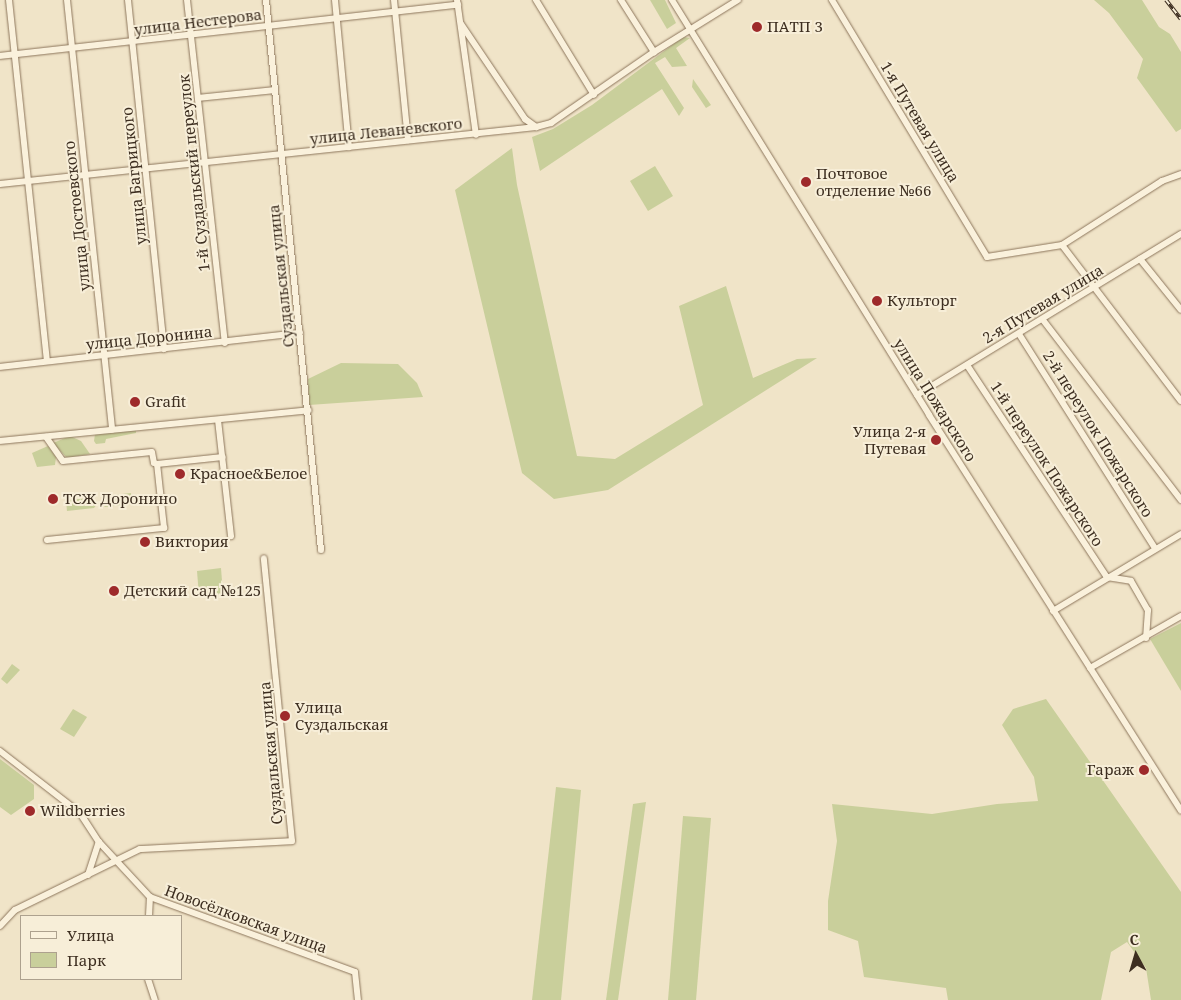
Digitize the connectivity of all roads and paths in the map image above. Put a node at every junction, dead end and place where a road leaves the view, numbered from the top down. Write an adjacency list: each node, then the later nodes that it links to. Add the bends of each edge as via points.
1 (9, 0): 23 (street)
2 (67, 0): 21 (street, улица Достоевского)
3 (128, 0): 20 (street, улица Багрицкого)
4 (187, 0): 19 (street, 1-й Суздальский переулок)
5 (266, 0): 17 (street, Суздальская улица)
6 (335, 0): 15 (street)
7 (394, 0): 14 (street)
8 (536, 0): 26 (street)
9 (621, 0): 22 (street)
10 (672, 0): 18 (street, улица Пожарского)
11 (738, 0): 18 (street, улица Леваневского)
12 (832, 0): 40 (street, 1-я Путевая улица, via 988,258)
13 (458, 3): 14 (street, улица Нестерова); 16 (street)
14 (395, 12): 15 (street, улица Нестерова); 30 (street)
15 (337, 18): 17 (street, улица Нестерова); 31 (street)
16 (459, 21): 28 (street, via 525,119); 29 (street)
17 (268, 26): 19 (street, улица Нестерова); 25 (street, Суздальская улица)
18 (690, 29): 22 (street, улица Леваневского); 53 (street, улица Пожарского)
19 (191, 36): 20 (street, улица Нестерова); 27 (street, 1-й Суздальский переулок)
20 (132, 42): 21 (street, улица Нестерова); 34 (street, улица Багрицкого)
21 (72, 49): 23 (street, улица Нестерова); 36 (street, улица Достоевского)
22 (654, 52): 26 (street, улица Леваневского)
23 (14, 55): 24 (street, улица Нестерова); 37 (street)
24 (0, 56)
25 (275, 90): 27 (street); 32 (street, Суздальская улица)
26 (594, 95): 28 (street, улица Леваневского, via 551,123)
27 (198, 98): 33 (street, 1-й Суздальский переулок)
28 (536, 128): 29 (street, улица Леваневского)
29 (476, 135): 30 (street, улица Леваневского)
30 (408, 140): 31 (street, улица Леваневского)
31 (349, 147): 32 (street, улица Леваневского)
32 (281, 155): 33 (street, улица Леваневского); 45 (street, Суздальская улица)
33 (206, 162): 34 (street, улица Леваневского); 47 (street, 1-й Суздальский переулок)
34 (147, 169): 36 (street, улица Леваневского); 48 (street, улица Багрицкого)
35 (1181, 174): 40 (street, via 1162,181)
36 (85, 175): 37 (street, улица Леваневского); 49 (street, улица Достоевского)
37 (26, 181): 38 (street, улица Леваневского); 50 (street)
38 (0, 184)
39 (1181, 234): 41 (street, 2-я Путевая улица)
40 (1062, 245): 42 (street)
41 (1140, 259): 42 (street, 2-я Путевая улица); 43 (street)
42 (1093, 288): 44 (street, 2-я Путевая улица); 54 (street)
43 (1181, 310)
44 (1043, 320): 46 (street, 2-я Путевая улица); 62 (street)
45 (300, 333): 47 (street, улица Доронина); 55 (street, Суздальская улица)
46 (1019, 334): 51 (street, 2-я Путевая улица); 66 (street, 2-й переулок Пожарского)
47 (226, 343): 48 (street, улица Доронина)
48 (164, 349): 49 (street, улица Доронина)
49 (104, 355): 50 (street, улица Доронина); 57 (street, улица Достоевского)
50 (47, 361): 52 (street, улица Доронина)
51 (967, 365): 53 (street, 2-я Путевая улица); 69 (street, 1-й переулок Пожарского)
52 (0, 366)
53 (917, 395): 70 (street, улица Пожарского)
54 (1181, 401)
55 (308, 410): 56 (street); 67 (street, Суздальская улица)
56 (218, 420): 57 (street); 60 (street)
57 (112, 430): 58 (street)
58 (46, 437): 59 (street); 61 (street, via 63,461 152,452)
59 (0, 441)
60 (223, 457): 61 (street); 64 (street)
61 (157, 464): 65 (street, via 164,528)
62 (1181, 500)
63 (1181, 534): 66 (street)
64 (232, 536)
65 (47, 540)
66 (1155, 548): 69 (street)
67 (321, 550)
68 (264, 558): 77 (street, Суздальская улица, via 292,841 140,849)
69 (1107, 577): 70 (street); 72 (street, via 1131,581 1148,610)
70 (1053, 611): 73 (street, улица Пожарского)
71 (1181, 616): 72 (street)
72 (1146, 638): 73 (street)
73 (1090, 668): 75 (street, улица Пожарского)
74 (0, 751): 76 (street, Новосёлковская улица, via 80,813)
75 (1181, 811)
76 (99, 842): 77 (street, Новосёлковская улица); 78 (street)
77 (115, 860): 78 (street, Суздальская улица); 79 (street, Новосёлковская улица)
78 (88, 874): 81 (street, Суздальская улица, via 15,910)
79 (150, 897): 80 (street); 84 (street, Новосёлковская улица, via 355,972)
80 (149, 915)
81 (0, 926)
82 (148, 980): 83 (street)
83 (155, 1000)
84 (358, 1000)

